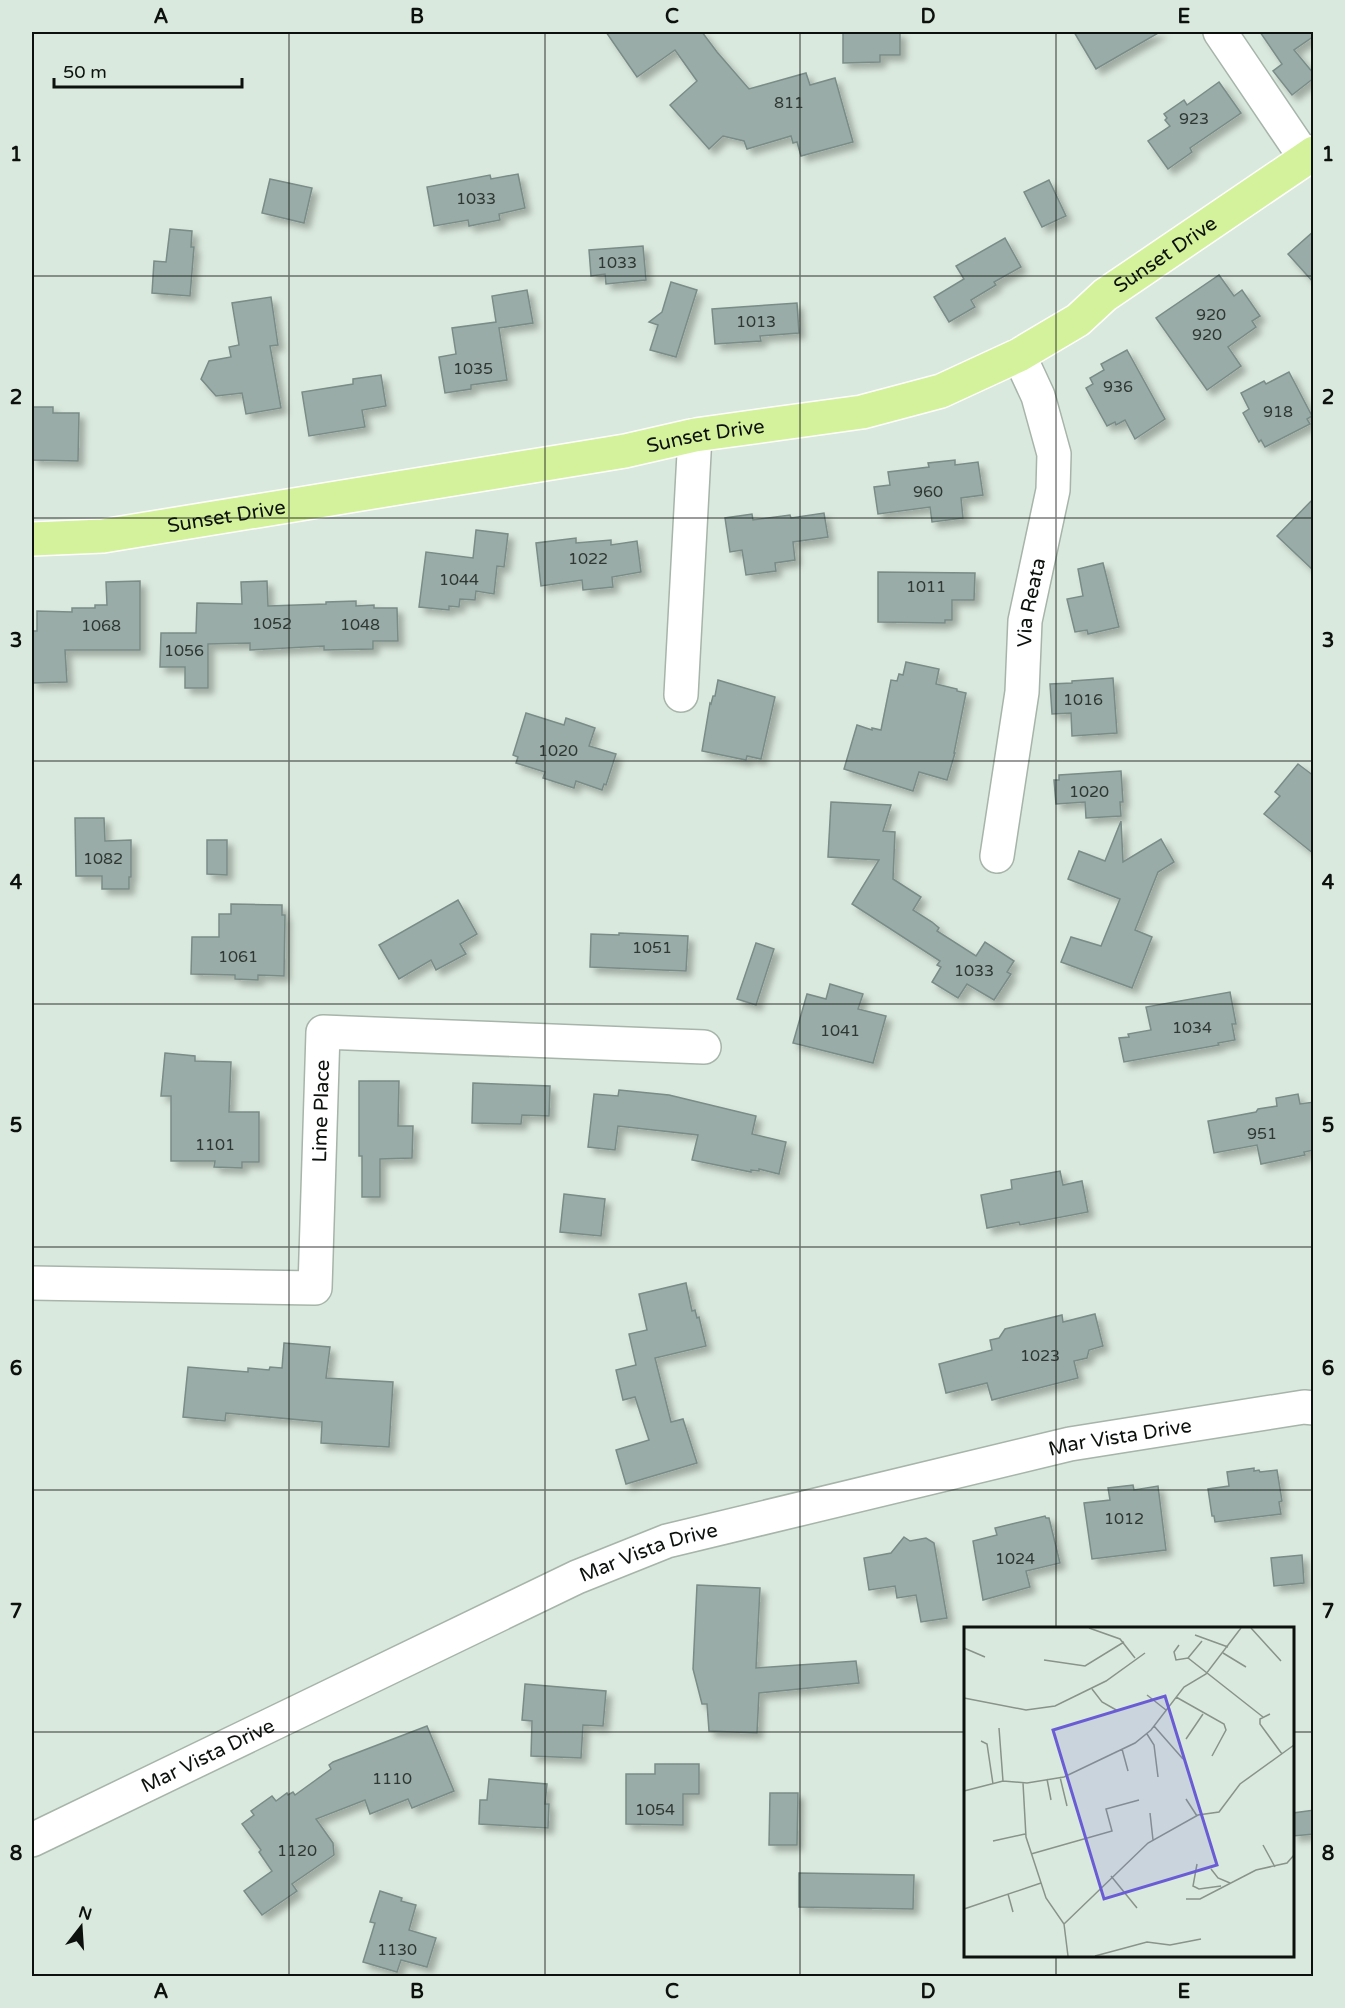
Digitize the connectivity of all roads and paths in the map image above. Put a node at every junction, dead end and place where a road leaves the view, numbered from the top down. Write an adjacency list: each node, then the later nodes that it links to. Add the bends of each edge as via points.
1 (1220, 32): 2 (street)
2 (1310, 156): 3 (main road, Sunset Drive, via 1105,295 1078,320)
3 (1019, 355): 4 (main road, Sunset Drive, via 941,391 862,412); 7 (street, Via Reata, via 1038,396 1053,454 1053,490 1025,621 1022,692)
4 (695, 435): 5 (main road, Sunset Drive, via 625,451 115,534); 6 (street)
5 (32, 539)
6 (681, 695)
7 (997, 856)
8 (704, 1047): 9 (street, Lime Place, via 323,1032 315,1288)
9 (32, 1283)
10 (1314, 1408): 11 (street, Mar Vista Drive, via 1070,1444 667,1541 577,1577)
11 (32, 1840)

